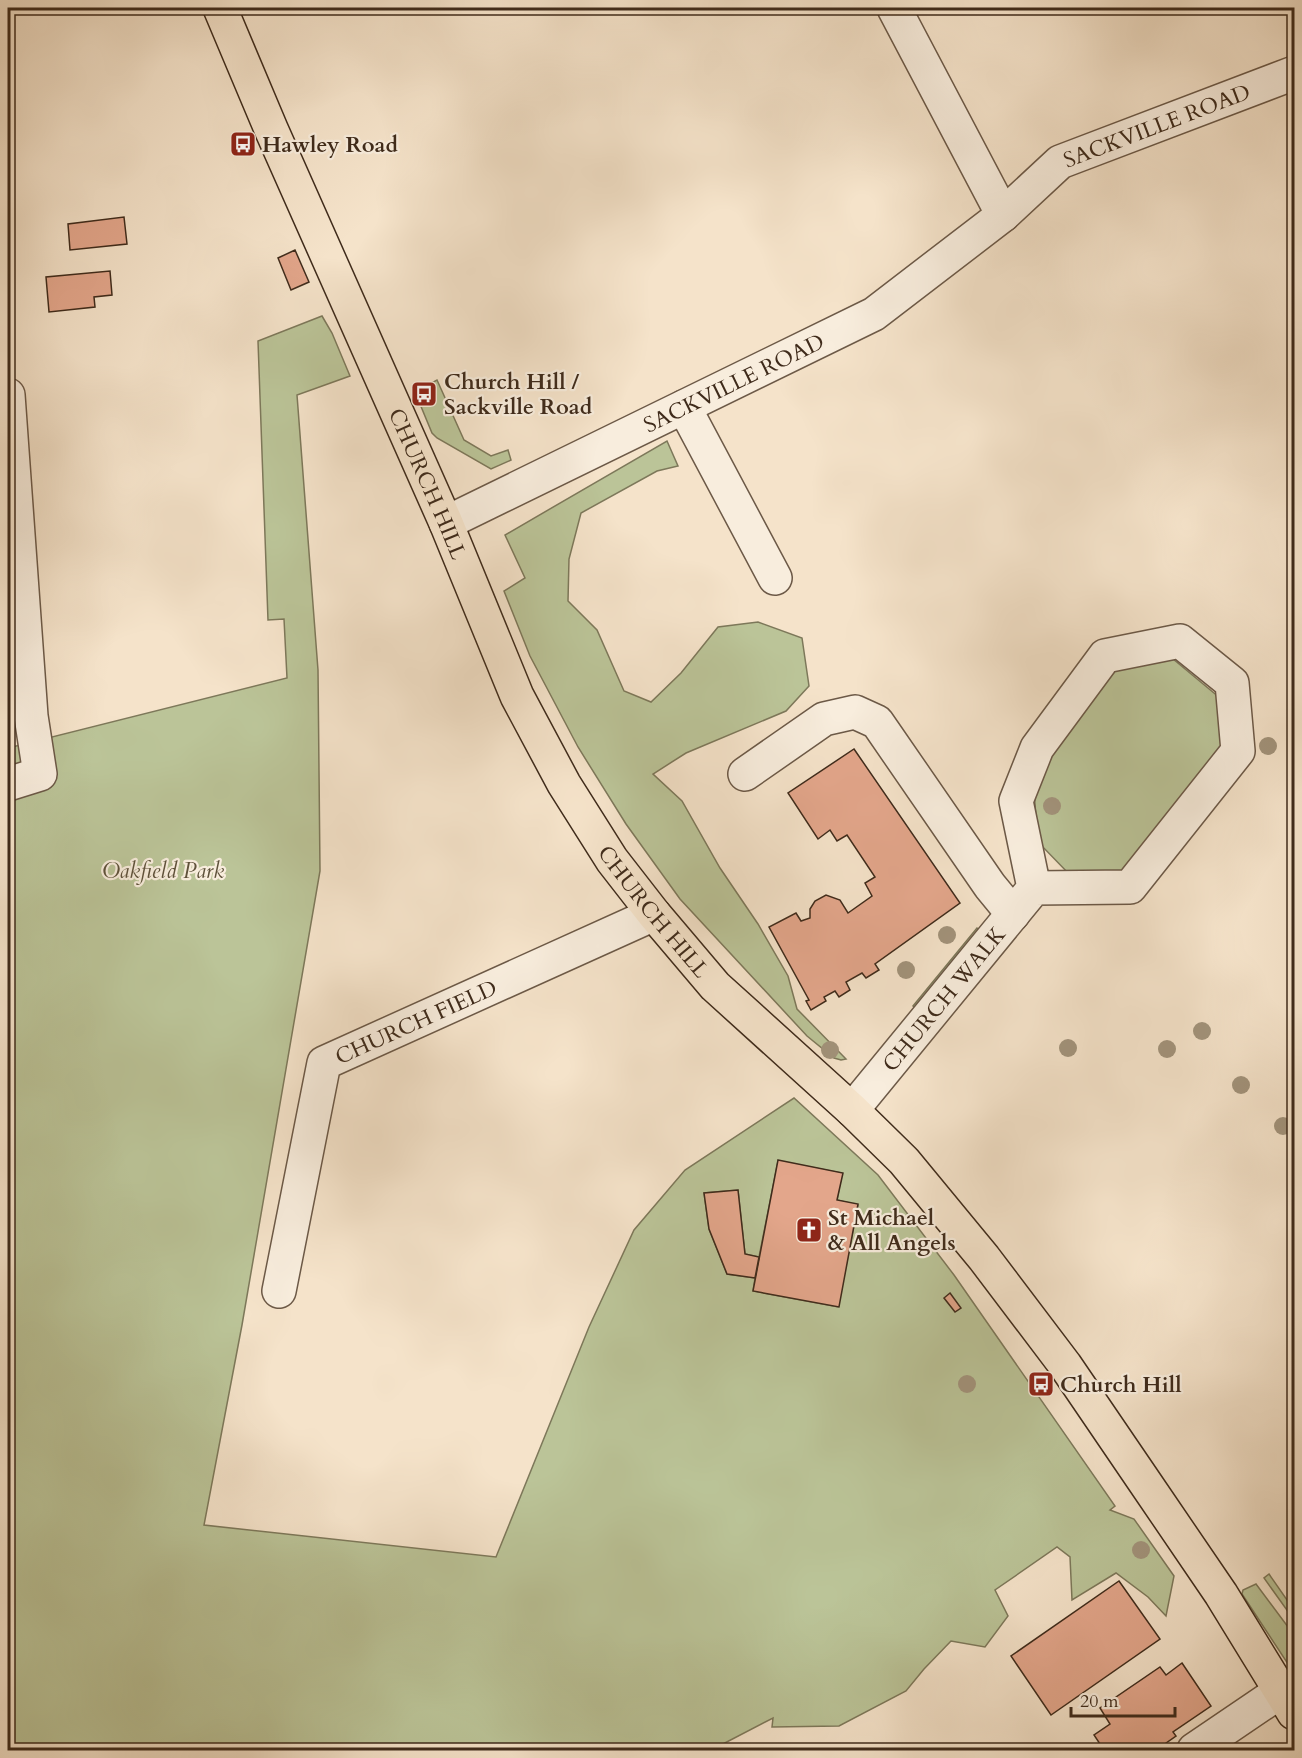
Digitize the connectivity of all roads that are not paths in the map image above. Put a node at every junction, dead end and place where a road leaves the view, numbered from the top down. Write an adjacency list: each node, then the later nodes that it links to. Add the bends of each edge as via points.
1 (220, 8): 7 (main road, CHURCH HILL)
2 (894, 8): 4 (street)
3 (1294, 73): 4 (street, SACKVILLE ROAD, via 1060,162)
4 (1003, 215): 6 (street, SACKVILLE ROAD, via 874,314)
5 (8, 395): 10 (street, via 31,716 40,774)
6 (684, 407): 7 (street, SACKVILLE ROAD); 8 (street)
7 (446, 523): 12 (main road, CHURCH HILL, via 517,696 558,774 612,860)
8 (775, 578)
9 (745, 774): 13 (street, via 824,719 855,712 877,722)
10 (8, 783)
11 (1034, 888): 11 (street, via 1016,801 1037,748 1104,656 1180,641 1232,683 1238,751 1130,887); 13 (street, CHURCH WALK)
12 (654, 914): 14 (main road, CHURCH HILL, via 715,986); 15 (street, CHURCH FIELD, via 324,1063)
13 (1013, 914): 14 (street, CHURCH WALK)
14 (852, 1110): 16 (main road, CHURCH HILL, via 904,1161 1065,1365 1221,1594)
15 (279, 1291)
16 (1288, 1702): 17 (street)
17 (1194, 1750)

